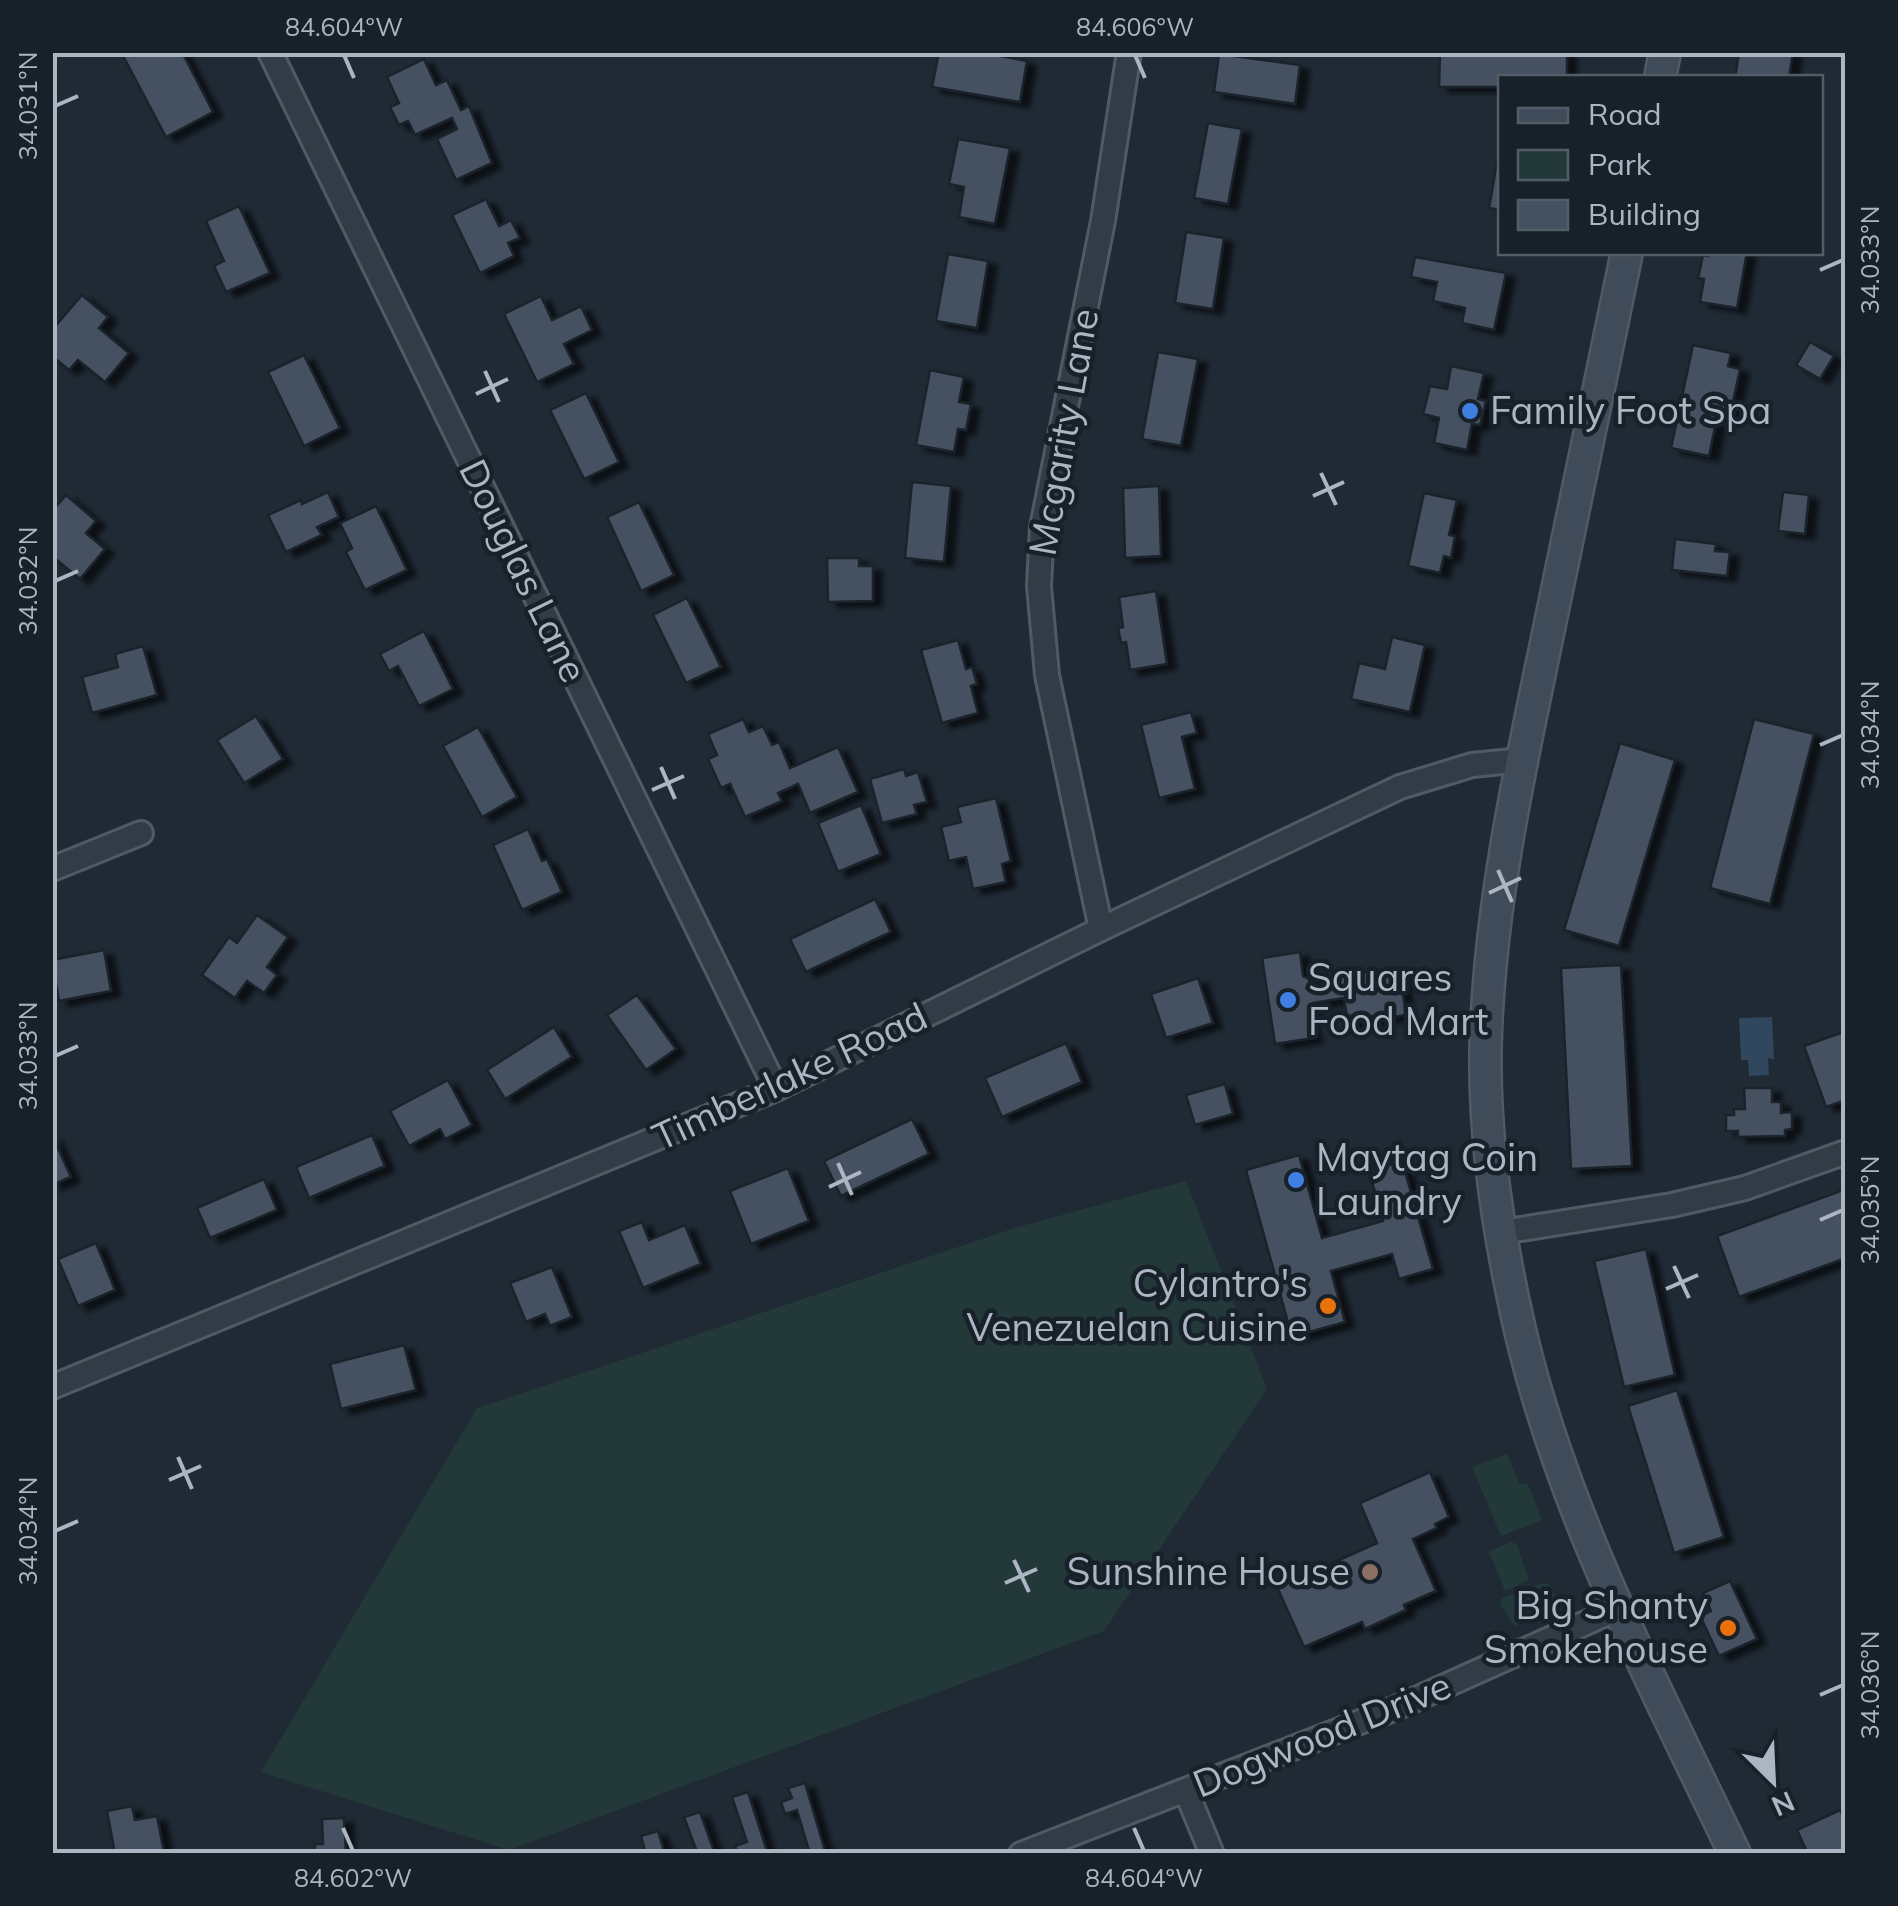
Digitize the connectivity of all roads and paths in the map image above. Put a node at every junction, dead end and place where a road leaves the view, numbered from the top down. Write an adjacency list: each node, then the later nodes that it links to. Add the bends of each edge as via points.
1 (270, 52): 8 (street, Douglas Lane)
2 (1129, 52): 7 (street, Mcgarity Lane, via 1042,527 1039,586 1048,675)
3 (1626, 255): 4 (main road)
4 (1522, 760): 7 (street, Timberlake Road, via 1472,765 1400,787); 10 (main road, via 1495,922 1486,1033)
5 (142, 833): 6 (street)
6 (52, 869)
7 (1100, 929): 8 (street, Timberlake Road)
8 (776, 1089): 11 (street, Timberlake Road)
9 (1846, 1152): 10 (street, via 1746,1188)
10 (1502, 1232): 12 (main road, via 1542,1402)
11 (52, 1387)
12 (1618, 1608): 13 (street, Dogwood Drive, via 1396,1708); 16 (main road)
13 (1186, 1790): 14 (street, Dogwood Drive); 15 (street)
14 (1020, 1854)
15 (1212, 1854)
16 (1735, 1854)

